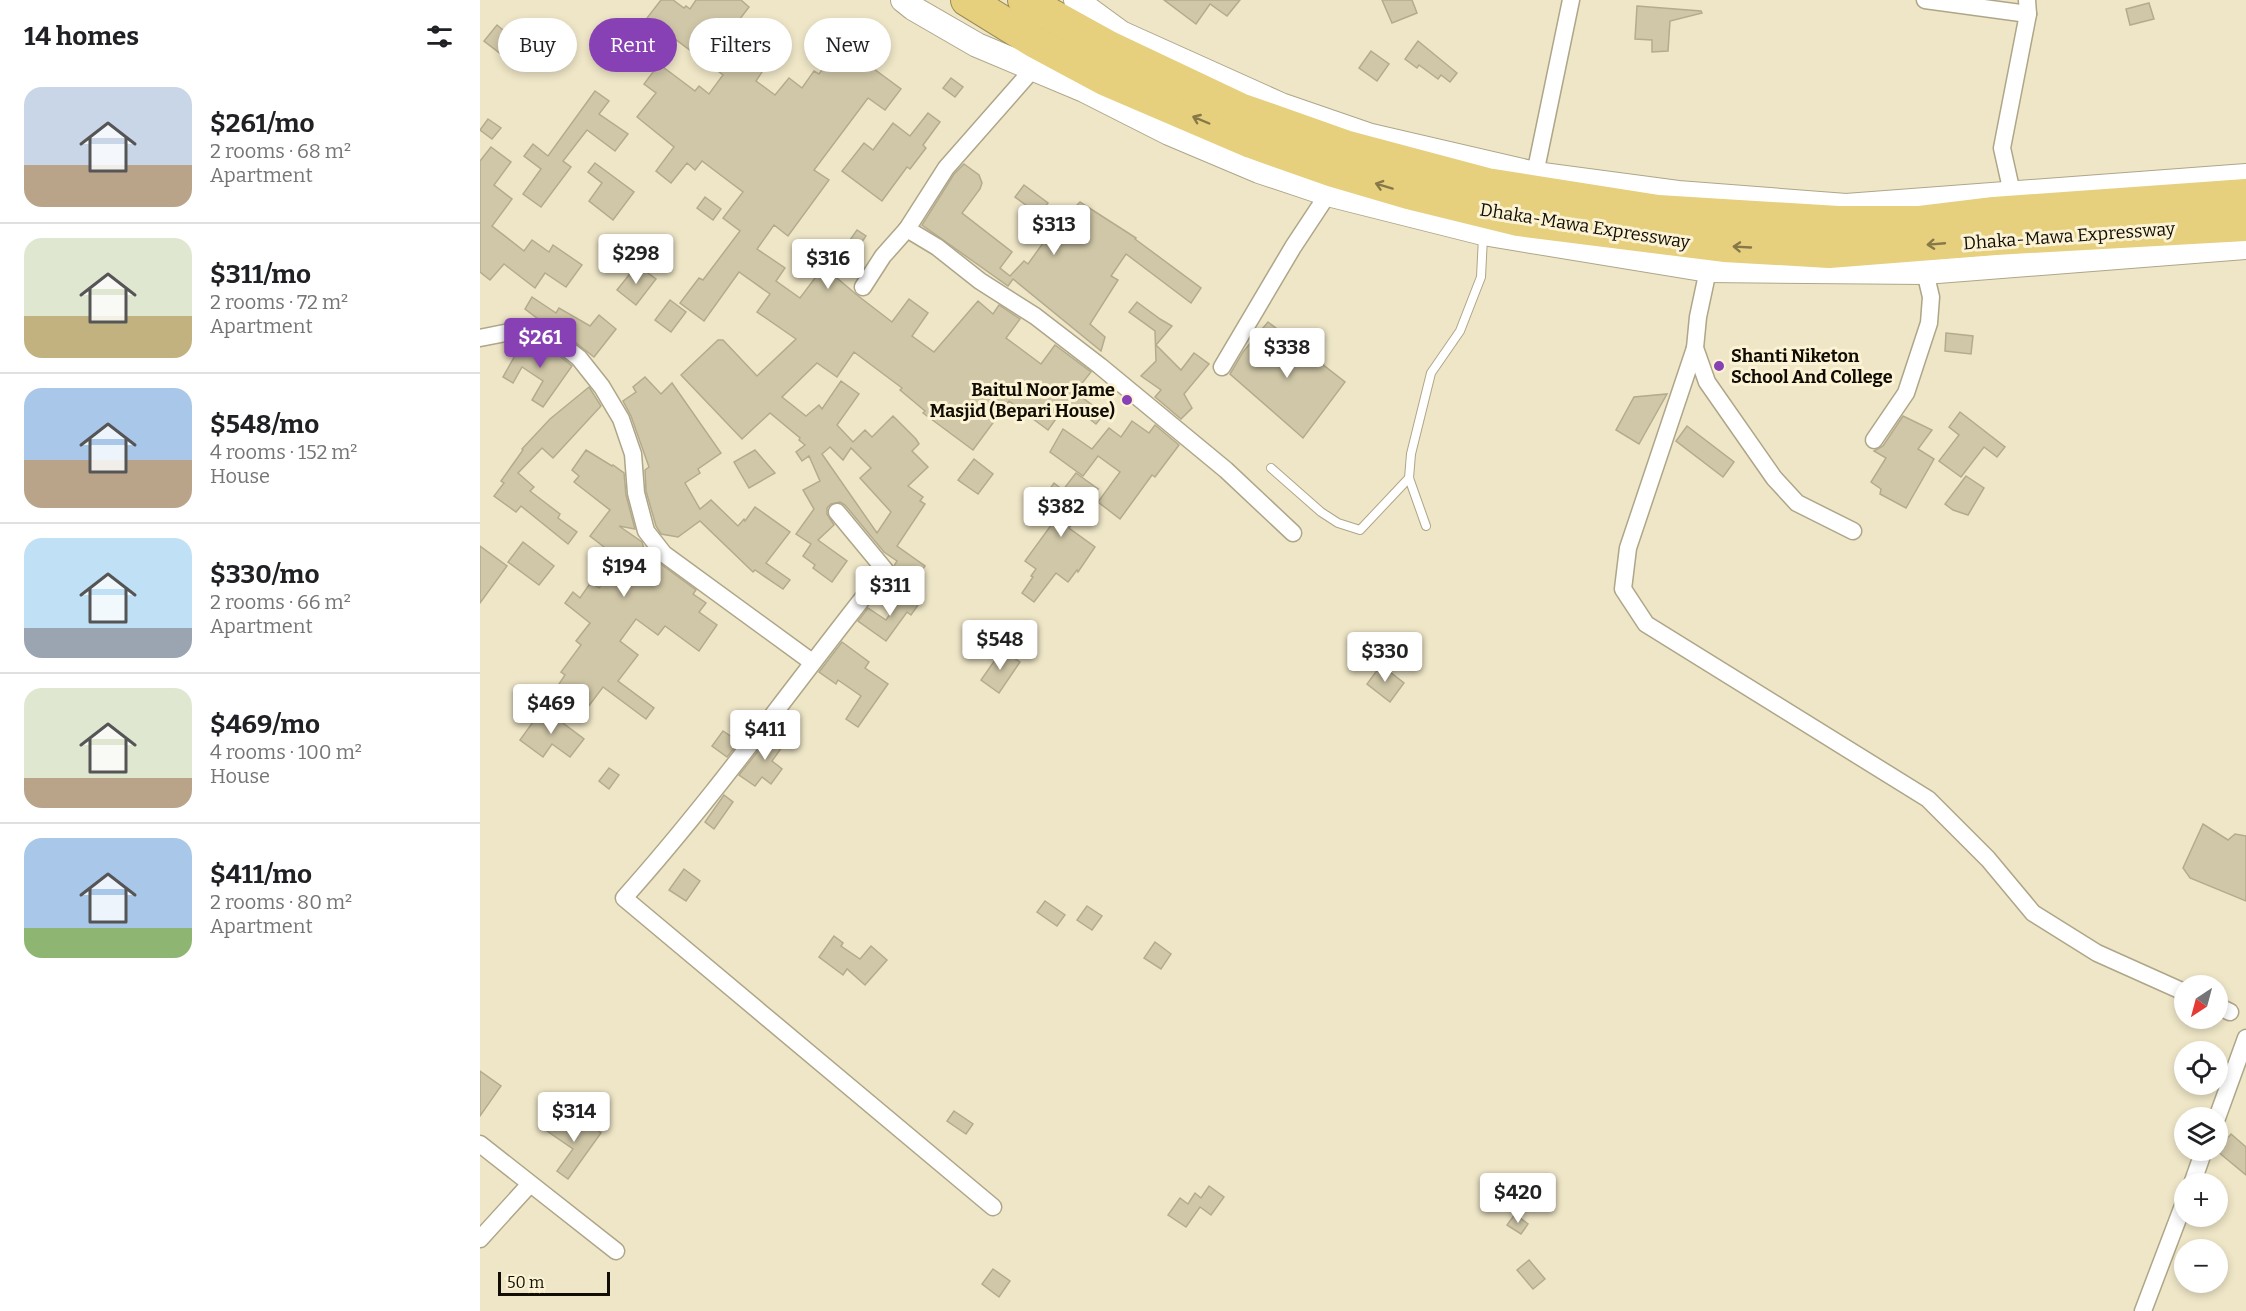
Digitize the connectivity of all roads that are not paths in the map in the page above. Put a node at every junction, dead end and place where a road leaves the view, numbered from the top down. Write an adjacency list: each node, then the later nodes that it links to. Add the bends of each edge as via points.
1 (903, 0): 8 (main road, via 977,45)
2 (967, 0): 14 (highway, Dhaka-Mawa Expressway, one-way to 2, via 1829,252 1724,246 1518,220 1407,193 1251,142 1104,79)
3 (1024, 0): 13 (highway, Dhaka-Mawa Expressway, via 1109,47 1240,109 1348,147 1487,184 1658,211 1838,222 1920,222)
4 (1076, 0): 9 (main road, via 1121,33 1281,105 1371,136)
5 (1571, 0): 9 (street)
6 (1925, 0): 7 (street)
7 (2027, 7): 11 (street, via 2002,148)
8 (1033, 69): 12 (main road, via 1169,133 1259,171); 15 (street, via 946,168)
9 (1535, 174): 11 (main road, via 1678,193 1846,206)
10 (2246, 176): 11 (main road)
11 (2012, 193)
12 (1328, 194): 16 (main road); 23 (street)
13 (2246, 195)
14 (2246, 225)
15 (907, 229): 20 (street); 30 (street, via 938,247 1100,366 1226,470)
16 (1483, 233): 18 (main road); 26 (lane, via 1481,277 1460,331 1431,373)
17 (2246, 247): 19 (main road)
18 (1708, 270): 19 (main road); 22 (street)
19 (1925, 272): 24 (street, via 1930,297 1929,323 1906,393)
20 (863, 287)
21 (480, 338): 31 (street, via 530,328 551,336 579,358 621,419 633,454 636,493 646,531 664,554)
22 (1695, 348): 29 (street, via 1707,382 1774,478 1797,503); 32 (street, via 1628,548 1623,589 1646,624 1928,799 1988,859 2033,913 2097,953)
23 (1222, 367)
24 (1874, 440)
25 (1271, 468): 26 (lane, via 1321,512 1360,530)
26 (1409, 478): 28 (lane)
27 (837, 512): 31 (street, via 885,570)
28 (1426, 526)
29 (1852, 531)
30 (1293, 534)
31 (812, 662): 37 (street, via 662,856 624,898)
32 (2174, 988)
33 (2246, 1038): 34 (street)
34 (2221, 1107)
35 (480, 1144): 36 (street)
36 (531, 1184): 39 (street); 40 (street)
37 (993, 1208)
38 (2175, 1227): 41 (street)
39 (480, 1239)
40 (616, 1251)
41 (2143, 1311)

